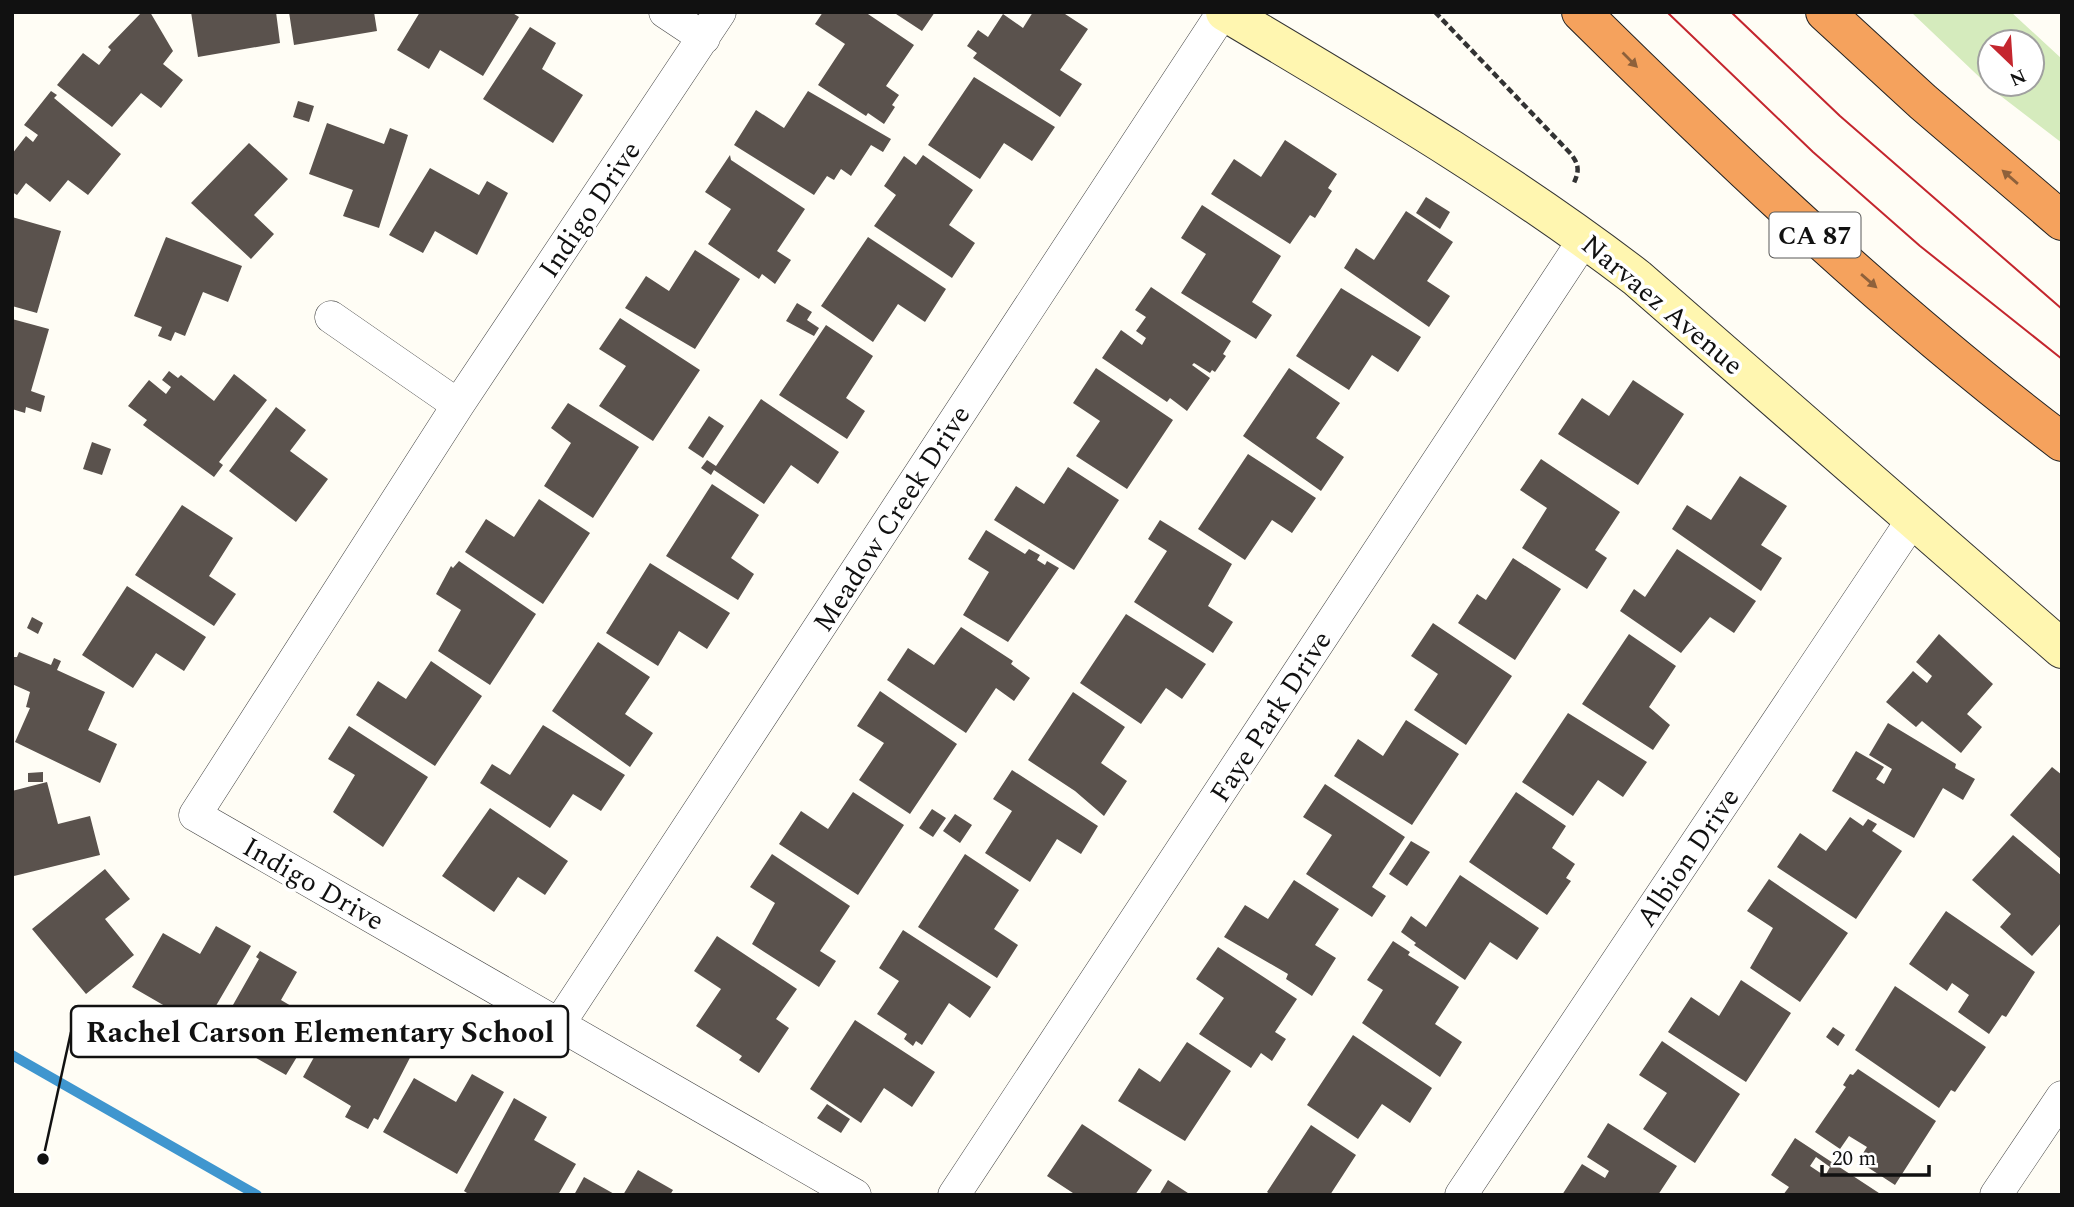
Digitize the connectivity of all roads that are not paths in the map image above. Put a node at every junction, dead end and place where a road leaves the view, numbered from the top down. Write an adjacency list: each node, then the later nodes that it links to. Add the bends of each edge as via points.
1 (665, 12): 5 (street)
2 (1224, 12): 7 (street, Narvaez Avenue, via 1489,172); 13 (street, Meadow Creek Drive)
3 (1581, 12): 10 (highway, CA 87, one-way to 10, via 1799,221)
4 (1825, 12): 6 (highway, one-way to 4)
5 (712, 25): 9 (street, Indigo Drive)
6 (2062, 221)
7 (1585, 238): 11 (street, Narvaez Avenue); 16 (street, Faye Park Drive)
8 (331, 317): 9 (street)
9 (458, 405): 13 (street, Indigo Drive, via 195,815)
10 (2062, 442)
11 (1913, 519): 12 (street, Narvaez Avenue); 17 (street, Albion Drive)
12 (2062, 649)
13 (559, 1024): 15 (street, Indigo Drive)
14 (2062, 1097): 18 (street)
15 (855, 1195)
16 (954, 1195)
17 (1461, 1195)
18 (1996, 1195)

